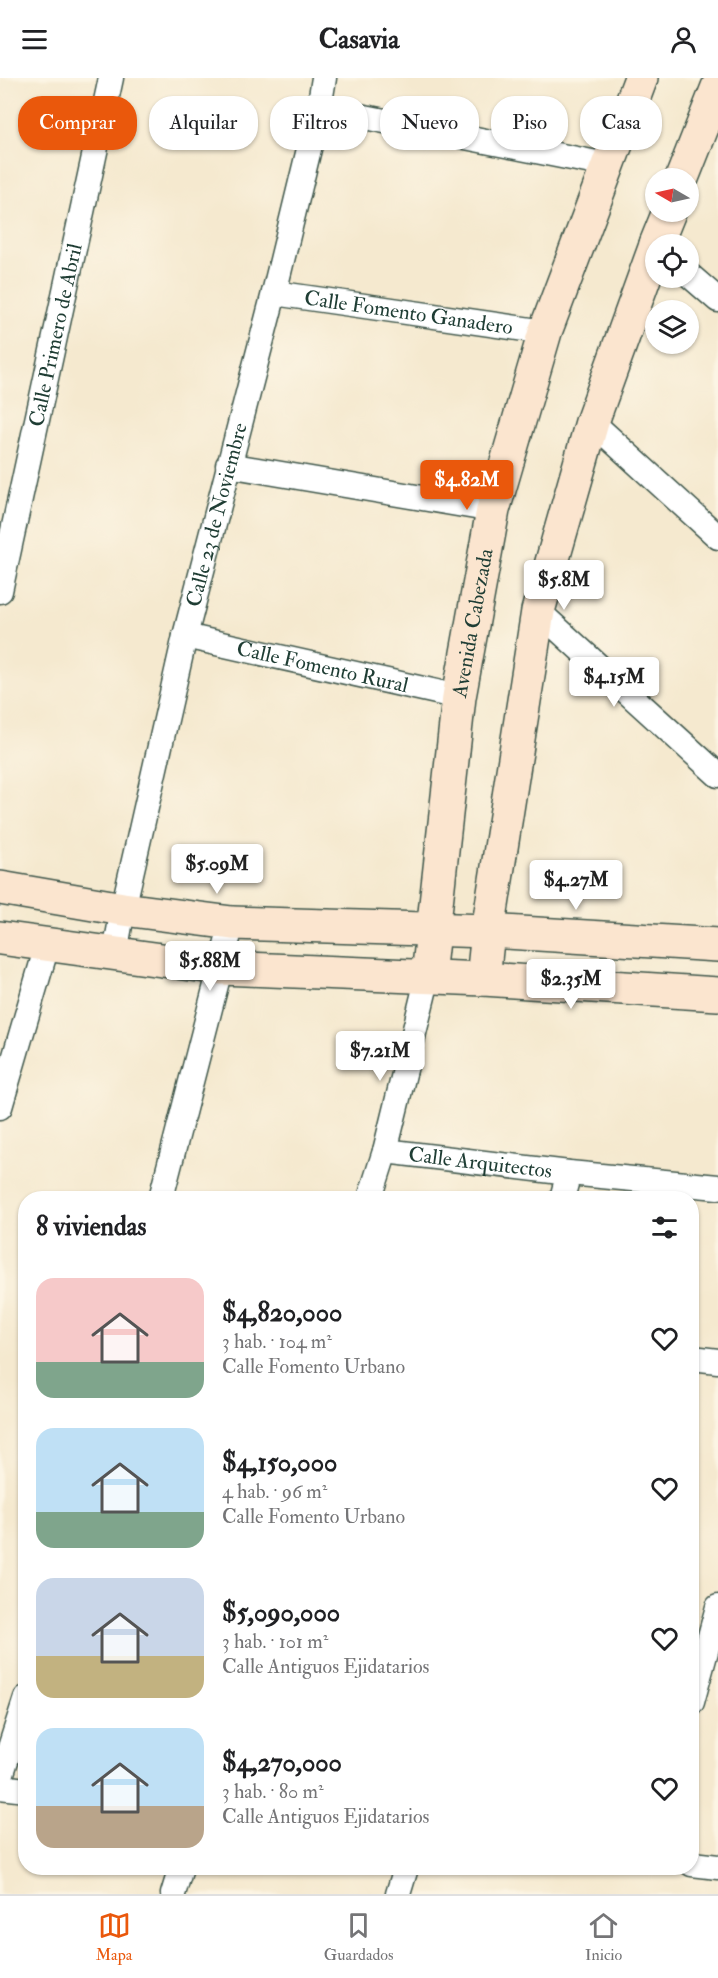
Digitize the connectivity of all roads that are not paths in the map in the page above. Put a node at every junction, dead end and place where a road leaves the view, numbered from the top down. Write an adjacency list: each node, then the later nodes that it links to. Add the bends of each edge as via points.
1 (111, 78): 19 (street, Calle Primero de Abril)
2 (324, 78): 5 (street, Calle 23 de Noviembre)
3 (641, 78): 8 (street, Avenida Cabezada)
4 (718, 87): 9 (street)
5 (321, 96)
6 (368, 118): 8 (street)
7 (309, 150): 12 (street, Calle 23 de Noviembre)
8 (607, 165): 14 (street, Avenida Cabezada)
9 (686, 168)
10 (645, 275): 15 (street)
11 (699, 284): 13 (street)
12 (274, 293): 14 (street, Calle Fomento Ganadero); 16 (street, Calle 23 de Noviembre)
13 (718, 300)
14 (545, 332): 17 (street, Avenida Cabezada)
15 (592, 422): 18 (street); 20 (street)
16 (228, 465): 17 (street); 21 (street, Calle 23 de Noviembre)
17 (493, 510): 22 (street, Avenida Cabezada)
18 (718, 537)
19 (0, 591)
20 (538, 611): 23 (street); 28 (street)
21 (185, 636): 22 (street, Calle Fomento Rural); 25 (street, Calle 23 de Noviembre)
22 (459, 697): 27 (street, Avenida Cabezada)
23 (718, 774)
24 (0, 888): 25 (street)
25 (123, 909): 26 (street); 32 (street, Calle 23 de Noviembre)
26 (232, 923): 27 (street); 33 (street)
27 (432, 929): 28 (street); 34 (street, Avenida Cabezada)
28 (488, 931): 30 (street); 35 (street)
29 (0, 938): 31 (street)
30 (718, 945)
31 (47, 946): 32 (street); 37 (street)
32 (115, 953): 33 (street)
33 (221, 968): 34 (street); 41 (street)
34 (428, 976): 35 (street); 38 (street)
35 (483, 979): 36 (street)
36 (718, 994)
37 (0, 1107)
38 (385, 1151): 39 (street, Calle Arquitectos); 42 (street)
39 (569, 1173): 40 (street, Calle Arquitectos); 43 (street)
40 (718, 1187)
41 (163, 1191)
42 (372, 1191)
43 (564, 1191)
44 (699, 1359): 45 (street)
45 (718, 1361)
46 (718, 1607): 47 (street)
47 (699, 1646)
48 (18, 1723): 49 (street)
49 (0, 1779)
50 (0, 1787): 51 (street)
51 (18, 1789)
52 (699, 1865): 53 (street)
53 (718, 1868)
54 (179, 1875): 56 (street)
55 (404, 1875): 57 (street)
56 (173, 1894)
57 (398, 1894)

